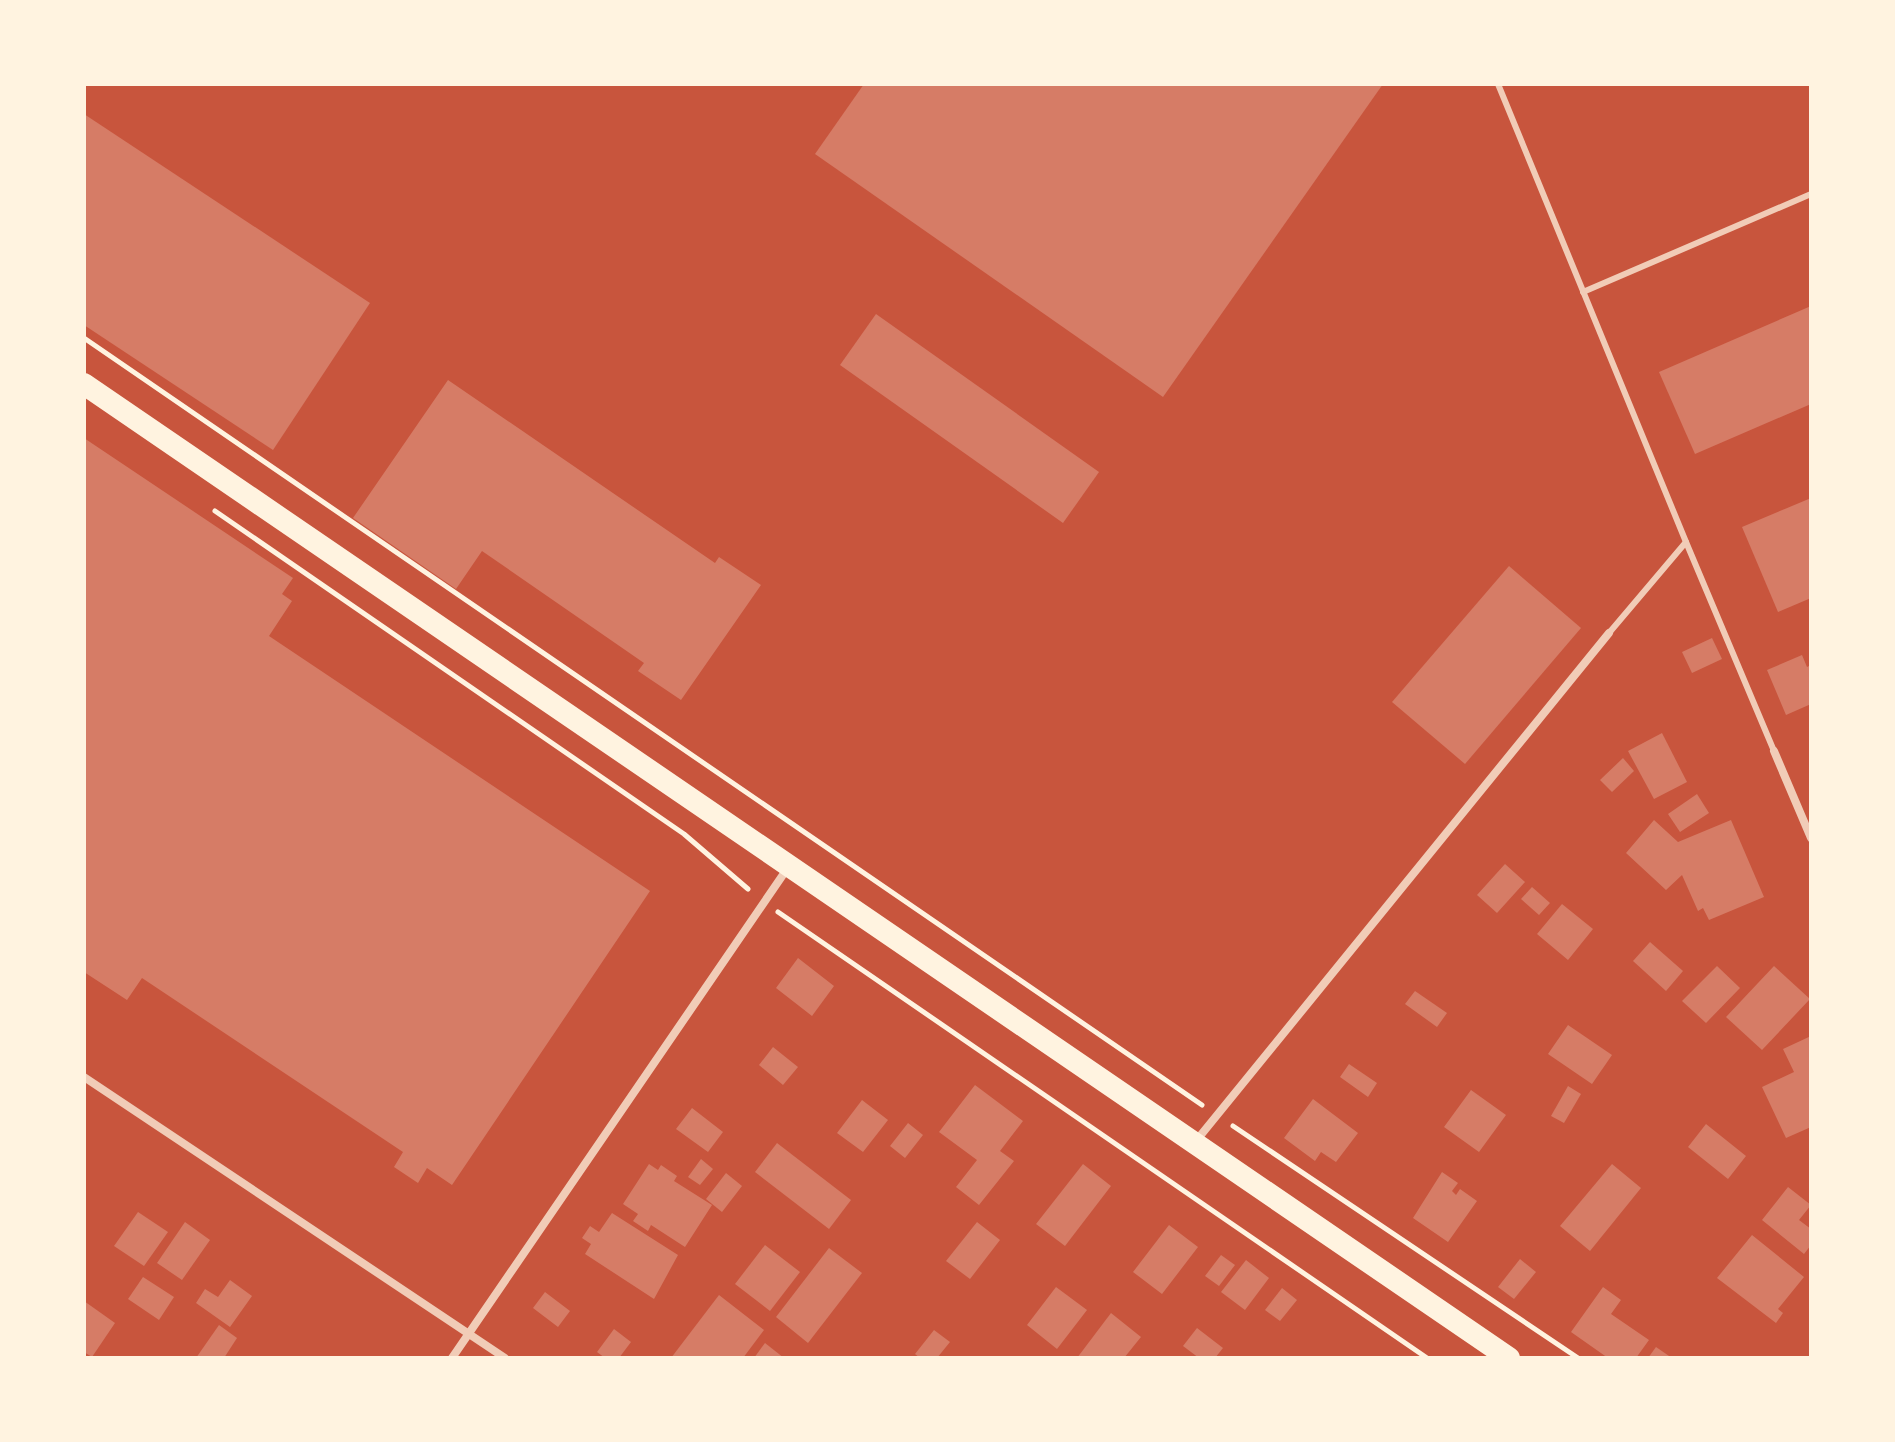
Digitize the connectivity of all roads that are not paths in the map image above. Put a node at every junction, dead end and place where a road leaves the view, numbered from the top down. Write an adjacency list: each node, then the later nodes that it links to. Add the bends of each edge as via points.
1 (1498, 84): 3 (lane)
2 (1811, 194): 3 (lane)
3 (1583, 292): 5 (lane)
4 (84, 384): 9 (highway)
5 (1686, 542): 6 (lane); 7 (lane)
6 (1609, 633): 11 (street)
7 (1774, 751): 8 (street)
8 (1811, 838)
9 (789, 865): 11 (highway); 12 (street)
10 (84, 1077): 12 (street)
11 (1195, 1142): 15 (highway)
12 (468, 1333): 13 (street); 14 (street)
13 (452, 1358)
14 (505, 1358)
15 (1509, 1358)

